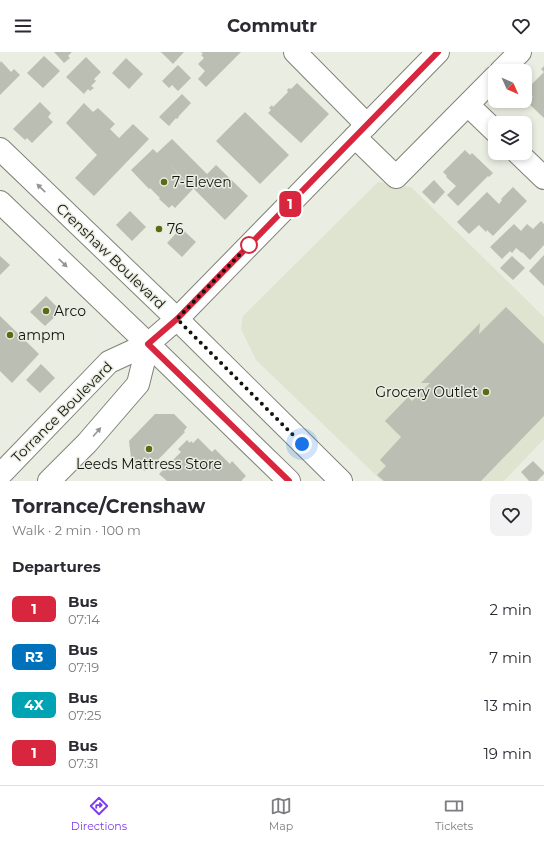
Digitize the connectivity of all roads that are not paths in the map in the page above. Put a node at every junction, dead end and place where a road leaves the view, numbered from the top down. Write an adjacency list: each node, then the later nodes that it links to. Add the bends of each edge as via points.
1 (295, 52): 8 (main road)
2 (438, 52): 8 (main road, Torrance Boulevard)
3 (520, 52): 4 (main road)
4 (508, 64)
5 (488, 84): 6 (main road)
6 (468, 105): 7 (main road); 8 (main road, via 396,177)
7 (488, 124)
8 (361, 131): 13 (main road, Torrance Boulevard)
9 (0, 149): 13 (main road, Crenshaw Boulevard, one-way to 9)
10 (525, 160): 11 (main road)
11 (544, 178)
12 (0, 202): 14 (main road, one-way to 14)
13 (177, 319): 14 (main road, Torrance Boulevard); 18 (main road, Crenshaw Boulevard)
14 (148, 344): 15 (main road, Torrance Boulevard, via 110,362); 16 (main road, one-way to 14, via 87,443 138,384); 17 (main road)
15 (0, 475)
16 (49, 481)
17 (289, 481)
18 (341, 481)

